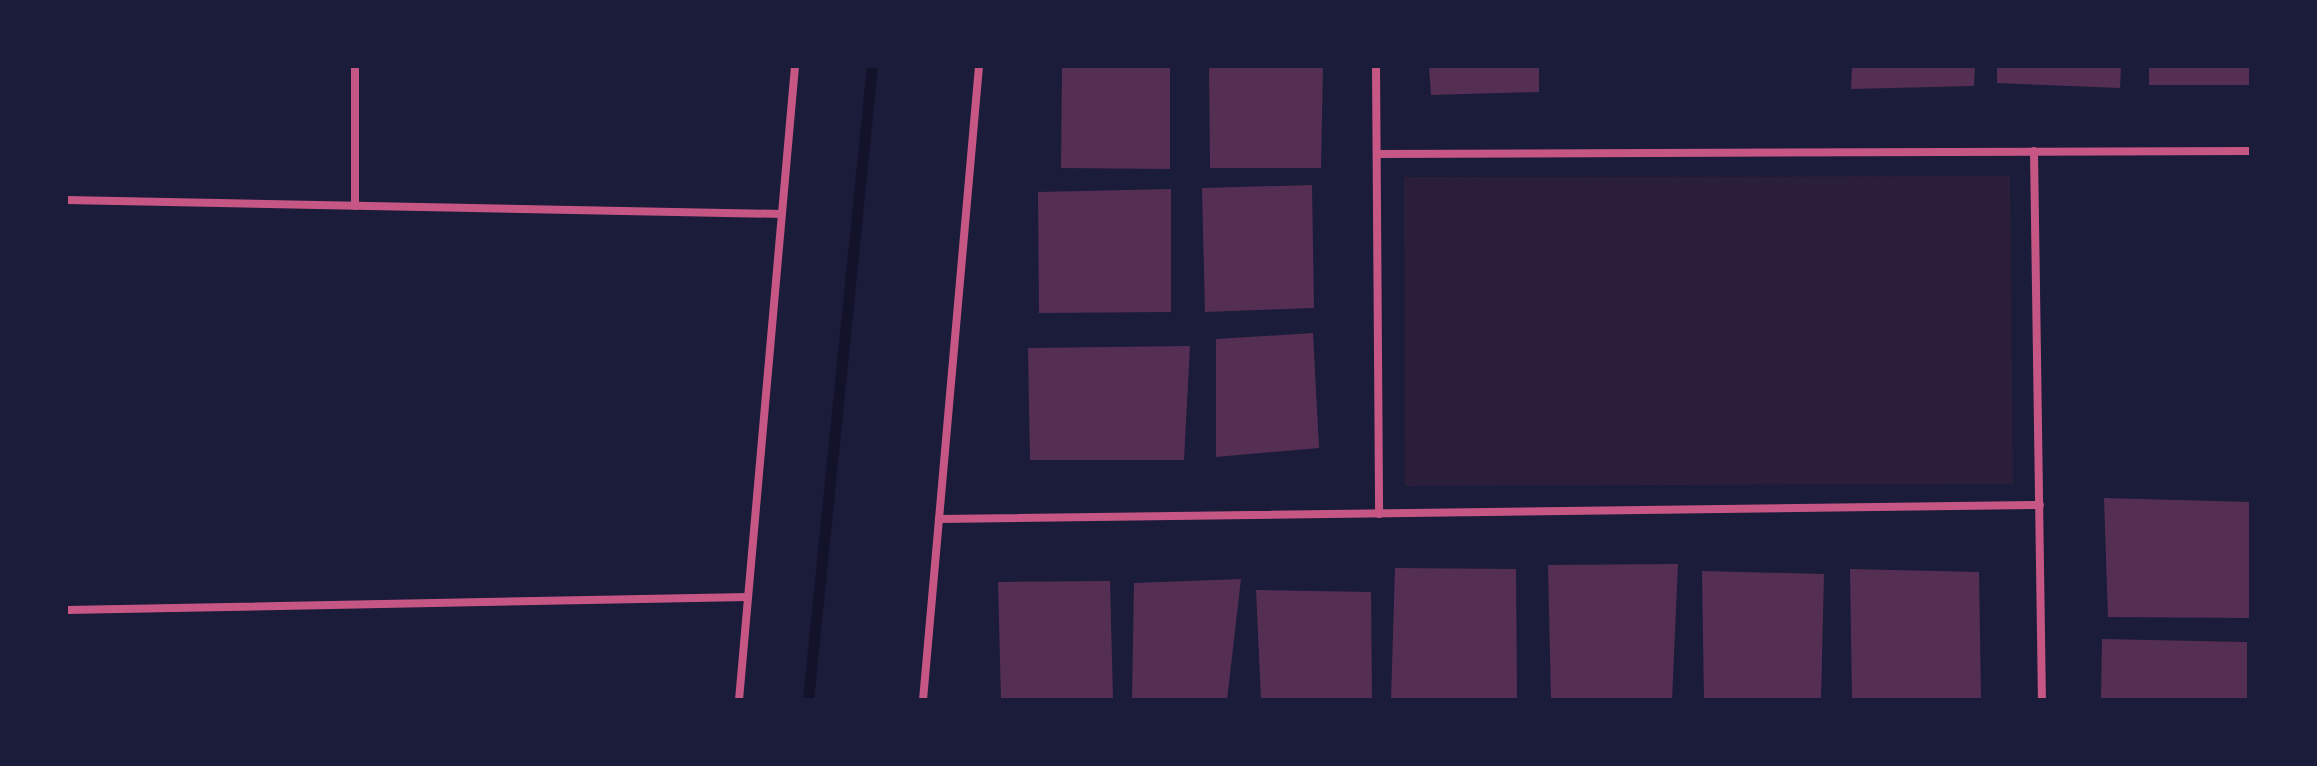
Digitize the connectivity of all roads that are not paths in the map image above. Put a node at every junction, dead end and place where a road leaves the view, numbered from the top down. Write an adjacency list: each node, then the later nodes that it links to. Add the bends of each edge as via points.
1 (355, 66): 9 (street)
2 (795, 66): 10 (street)
3 (979, 66): 13 (street)
4 (1376, 66): 7 (street)
5 (2034, 151): 6 (street); 7 (street); 11 (street)
6 (2251, 151)
7 (1377, 154): 12 (street)
8 (66, 200): 9 (street)
9 (355, 206): 10 (street)
10 (782, 214): 14 (street)
11 (2040, 505): 12 (street); 18 (street)
12 (1379, 514): 13 (street)
13 (939, 519): 17 (street)
14 (748, 597): 15 (street); 16 (street)
15 (66, 610)
16 (739, 700)
17 (923, 700)
18 (2042, 700)

